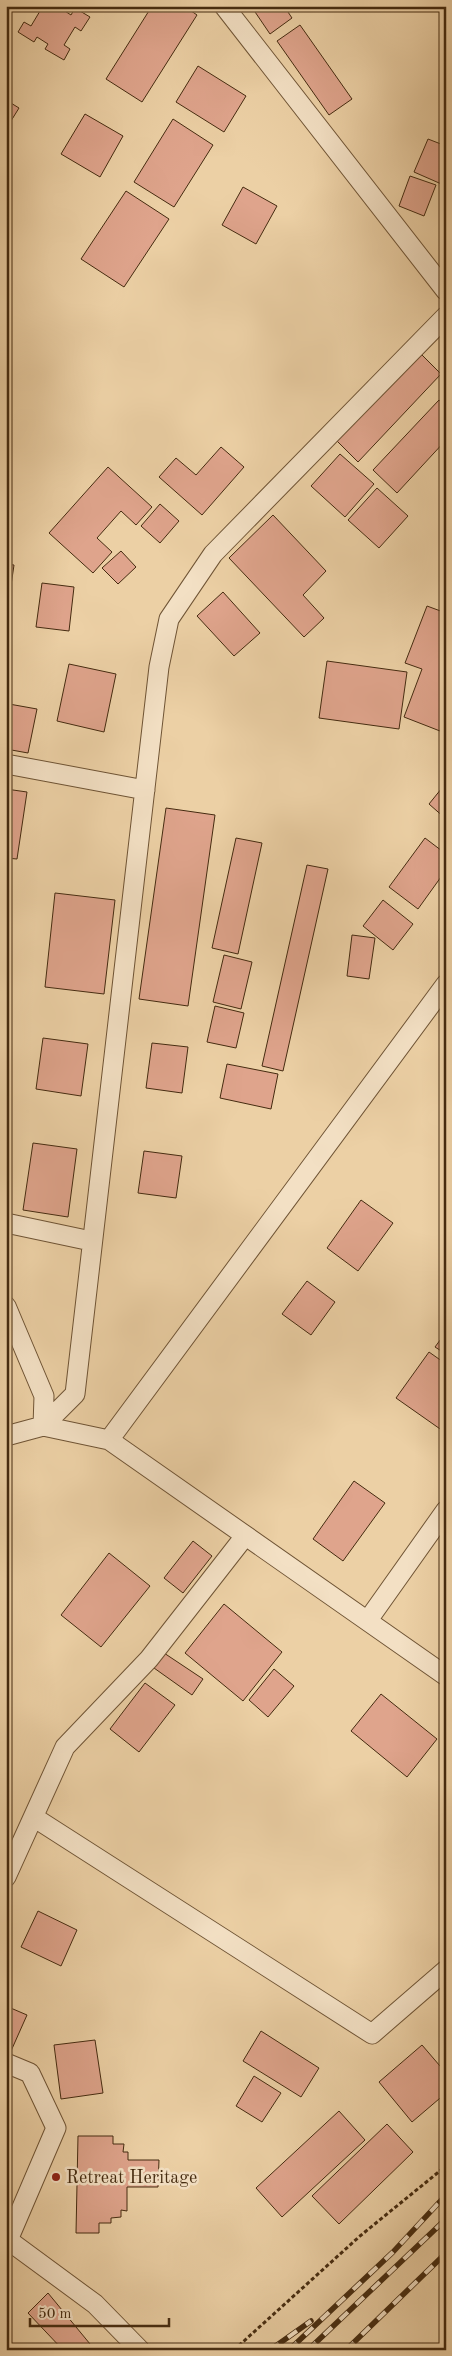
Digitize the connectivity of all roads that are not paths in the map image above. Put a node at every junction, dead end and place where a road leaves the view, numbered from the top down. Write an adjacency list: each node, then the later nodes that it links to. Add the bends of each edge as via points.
1 (224, 6): 2 (street)
2 (443, 278)
3 (446, 316): 5 (street, via 213,554 169,619 159,667)
4 (6, 764): 5 (street)
5 (145, 790): 8 (street)
6 (446, 984): 12 (street)
7 (6, 1223): 8 (street)
8 (91, 1241): 10 (street, via 75,1394)
9 (6, 1306): 10 (street, via 44,1396)
10 (43, 1426): 11 (street); 12 (street)
11 (6, 1436)
12 (108, 1440): 14 (street)
13 (446, 1510): 15 (street)
14 (245, 1536): 15 (street); 17 (street, via 149,1659 65,1748)
15 (368, 1620): 16 (street)
16 (446, 1676)
17 (35, 1818): 18 (street); 19 (street, via 372,2034)
18 (6, 1877)
19 (446, 1970)
20 (6, 2063): 21 (street, via 30,2073 56,2128 8,2240 95,2304)
21 (140, 2350)

